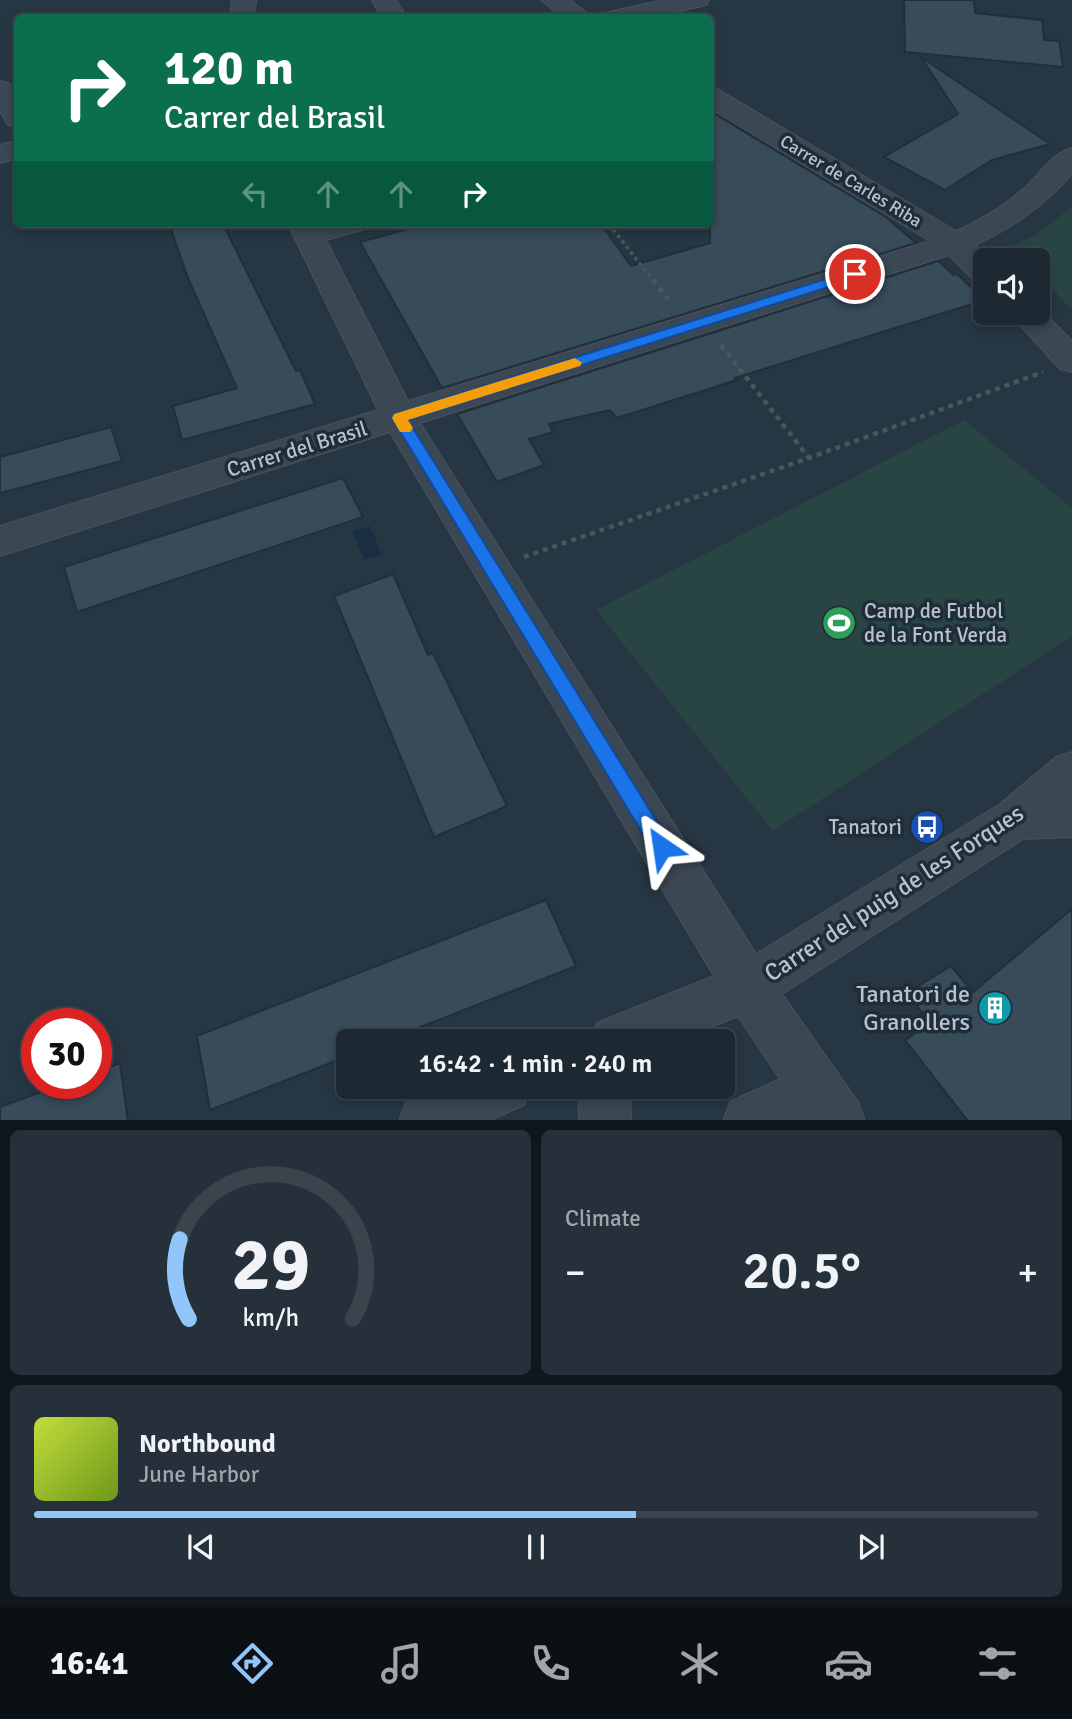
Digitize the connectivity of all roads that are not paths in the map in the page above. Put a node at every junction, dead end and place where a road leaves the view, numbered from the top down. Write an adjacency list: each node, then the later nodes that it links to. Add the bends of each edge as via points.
1 (554, 0): 3 (street)
2 (697, 0): 4 (street)
3 (575, 14)
4 (632, 14)
5 (0, 89): 7 (street)
6 (714, 98): 8 (street, Carrer de Carles Riba)
7 (14, 114)
8 (748, 119): 9 (street); 12 (street, Carrer de Carles Riba)
9 (714, 129)
10 (1072, 156): 12 (street, Carrer del Brasil, via 1049,183 1001,222)
11 (306, 229): 16 (street)
12 (955, 243): 13 (street, Carrer de Carles Riba); 16 (street, Carrer del Brasil)
13 (973, 261)
14 (1033, 325): 15 (street)
15 (1060, 366)
16 (399, 418): 17 (street, Carrer del Brasil); 21 (street)
17 (0, 541)
18 (1072, 771): 20 (street, Carrer del puig de les Forques)
19 (1072, 816): 20 (street)
20 (1016, 820): 21 (street, Carrer del puig de les Forques)
21 (748, 987): 22 (street, Carrer del puig de les Forques); 25 (street)
22 (645, 1029)
23 (477, 1099): 26 (street)
24 (604, 1099): 27 (street)
25 (828, 1105): 28 (street)
26 (427, 1120)
27 (605, 1120)
28 (754, 1120)

